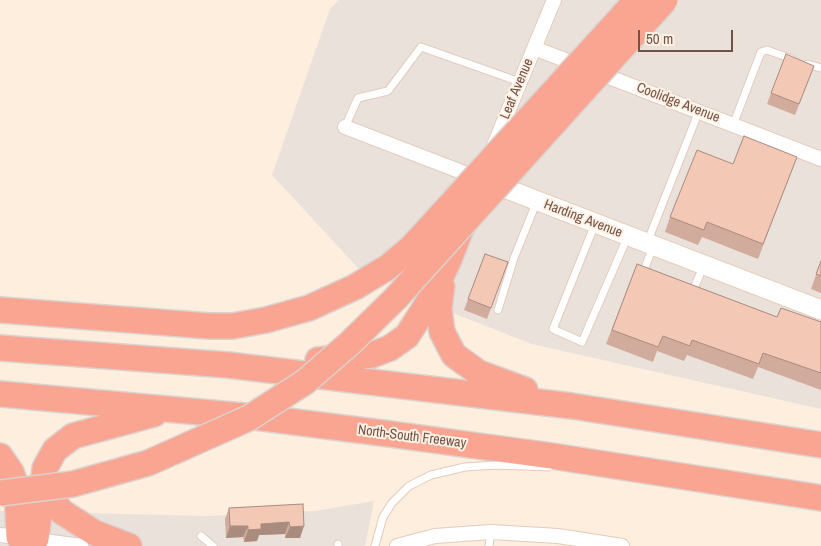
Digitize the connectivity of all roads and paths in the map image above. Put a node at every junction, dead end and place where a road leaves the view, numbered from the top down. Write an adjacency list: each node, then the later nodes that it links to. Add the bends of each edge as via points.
1 (554, 0): 4 (street, Leaf Avenue)
2 (637, 0): 20 (highway, bridge, via 412,247 355,288 309,308 266,320 215,326)
3 (665, 0): 31 (highway, bridge, via 386,308 294,390 221,432 143,465 73,484)
4 (534, 48): 6 (street, Leaf Avenue); 7 (street, Coolidge Avenue)
5 (821, 68): 8 (lane, via 763,50)
6 (520, 82): 9 (lane, via 421,47 388,91 358,98); 11 (street, Leaf Avenue)
7 (698, 111): 8 (street, Coolidge Avenue); 15 (lane)
8 (733, 125): 10 (street, Coolidge Avenue)
9 (346, 127): 11 (street, Harding Avenue)
10 (821, 159)
11 (480, 179): 12 (main road, Harding Avenue); 16 (highway)
12 (537, 201): 13 (main road, Harding Avenue); 21 (lane)
13 (596, 223): 14 (main road, Harding Avenue); 14 (lane, via 553,329 582,342)
14 (628, 236): 15 (main road, Harding Avenue)
15 (650, 244): 17 (main road, Harding Avenue); 18 (lane, via 644,270)
16 (448, 262): 24 (highway, via 415,327 399,343 381,353); 26 (highway, via 440,294 439,317 444,338 454,355 479,373)
17 (704, 265): 19 (lane, via 693,290); 22 (main road, Harding Avenue)
18 (660, 276)
19 (685, 287)
20 (0, 310)
21 (498, 310)
22 (821, 310)
23 (0, 348): 24 (highway)
24 (228, 365): 26 (highway)
25 (0, 394): 27 (highway, North-South Freeway)
26 (572, 406): 28 (highway)
27 (178, 410): 32 (highway, North-South Freeway, via 485,447); 33 (highway, via 133,418 65,440 51,455)
28 (821, 445)
29 (556, 468): 44 (lane, via 488,466 451,469 431,475 409,486 392,503 383,517)
30 (584, 470): 32 (lane)
31 (4, 474): 35 (highway, via 9,496); 37 (highway, via 19,498)
32 (679, 475): 34 (highway, North-South Freeway)
33 (44, 477): 37 (highway); 42 (highway, via 53,501 69,518)
34 (821, 498)
35 (0, 508)
36 (201, 536): 43 (lane)
37 (23, 539): 41 (street)
38 (490, 539): 39 (street); 40 (street, via 558,536)
39 (436, 541): 45 (street)
40 (615, 545)
41 (81, 546)
42 (129, 546)
43 (213, 546)
44 (375, 546)
45 (397, 546)

